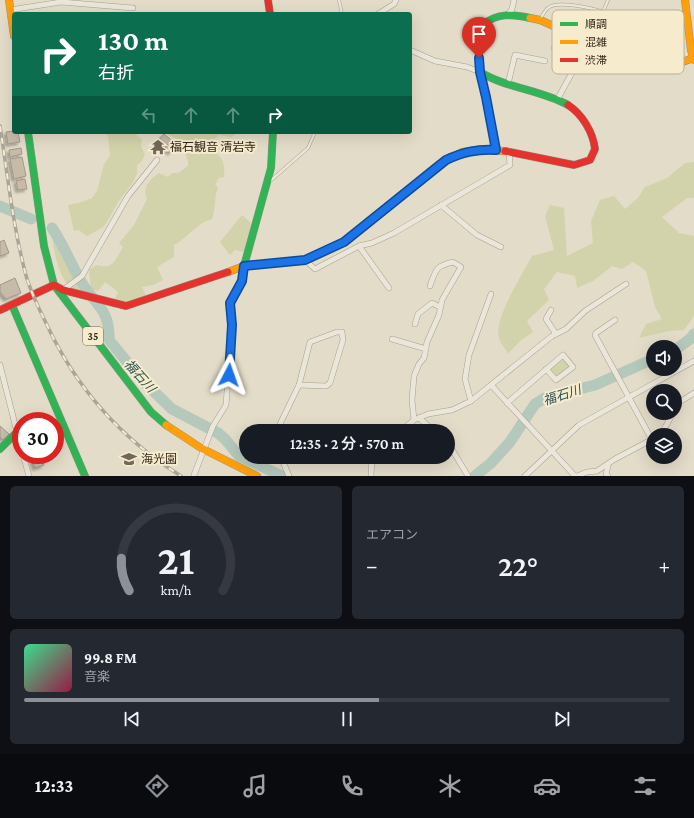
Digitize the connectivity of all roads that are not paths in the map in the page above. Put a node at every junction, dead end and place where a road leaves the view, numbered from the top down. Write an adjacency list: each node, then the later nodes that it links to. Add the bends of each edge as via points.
1 (9, 0): 10 (main road)
2 (268, 0): 13 (main road)
3 (339, 0): 14 (lane)
4 (396, 0): 15 (street)
5 (514, 0): 16 (street)
6 (608, 0): 12 (lane)
7 (685, 0): 21 (main road)
8 (60, 1): 9 (street); 10 (street)
9 (133, 8)
10 (10, 10): 18 (main road)
11 (598, 10): 17 (lane, via 588,6 554,5 548,8)
12 (604, 10)
13 (270, 12)
14 (342, 12)
15 (381, 12)
16 (508, 15): 17 (main road); 24 (main road, via 490,19 482,26 478,43)
17 (540, 20): 19 (main road)
18 (12, 23)
19 (552, 25)
20 (412, 51): 24 (street, via 435,62 467,67)
21 (694, 59): 23 (main road)
22 (545, 61): 26 (street, via 515,55)
23 (684, 63)
24 (480, 72): 26 (main road); 31 (street)
25 (571, 74): 27 (street)
26 (508, 84): 27 (main road)
27 (557, 100): 32 (main road, via 569,105 581,116 589,129 595,148 594,156 583,164 574,165)
28 (28, 134): 41 (main road, 35, via 45,252)
29 (273, 134): 34 (main road, via 271,163)
30 (314, 134): 34 (lane, via 308,148)
31 (496, 150): 32 (main road); 38 (main road, via 462,152 446,160 344,242)
32 (509, 151): 35 (street, via 510,165)
33 (157, 160): 44 (street, via 128,196 82,276)
34 (266, 184): 39 (main road)
35 (441, 205): 36 (street, via 394,233); 37 (street, via 477,235)
36 (359, 246): 38 (street, via 315,269); 43 (street)
37 (501, 247)
38 (305, 260): 39 (main road)
39 (244, 266): 44 (main road, via 126,306); 73 (street, via 242,281 230,303 232,325 226,405 213,426)
40 (626, 284): 52 (street, via 585,310 566,329)
41 (54, 285): 44 (main road); 46 (main road); 73 (main road, 35, via 151,412 181,438)
42 (430, 286): 47 (street, via 436,268 453,262 461,267)
43 (389, 288)
44 (63, 290)
45 (491, 294): 63 (street, via 469,355 465,379)
46 (12, 305): 48 (main road); 83 (main road)
47 (440, 307): 51 (street, via 432,303 418,314); 54 (street)
48 (0, 310)
49 (551, 310): 52 (street, via 546,319)
50 (615, 320): 61 (street, via 595,335)
51 (415, 324)
52 (556, 334): 59 (street)
53 (392, 339): 54 (street)
54 (426, 349): 66 (street, via 414,376 412,400)
55 (694, 361): 61 (street)
56 (0, 366): 65 (street)
57 (546, 369): 57 (street, via 563,355 573,366 556,380); 64 (street)
58 (299, 385): 58 (street, via 310,342 342,332 343,340 330,383 326,386); 67 (street)
59 (490, 385): 63 (street); 64 (street)
60 (694, 393): 62 (street)
61 (628, 398): 70 (street); 75 (street, via 579,425)
62 (682, 400)
63 (471, 401): 66 (street, via 452,410 441,410)
64 (507, 403): 75 (street)
65 (12, 416)
66 (416, 419): 68 (street); 69 (street)
67 (281, 424)
68 (410, 424)
69 (424, 424)
70 (646, 430)
71 (12, 436): 74 (main road)
72 (646, 443): 80 (street, via 615,459)
73 (205, 447): 81 (street); 84 (main road, 35)
74 (0, 449)
75 (552, 451): 88 (street); 89 (street)
76 (455, 455): 87 (street)
77 (26, 464): 82 (street)
78 (284, 464): 85 (street)
79 (372, 464): 86 (street)
80 (608, 466): 89 (street); 90 (street)
81 (194, 475)
82 (29, 476)
83 (85, 476)
84 (256, 476)
85 (289, 476)
86 (371, 476)
87 (468, 476)
88 (525, 476)
89 (576, 476)
90 (608, 476)

